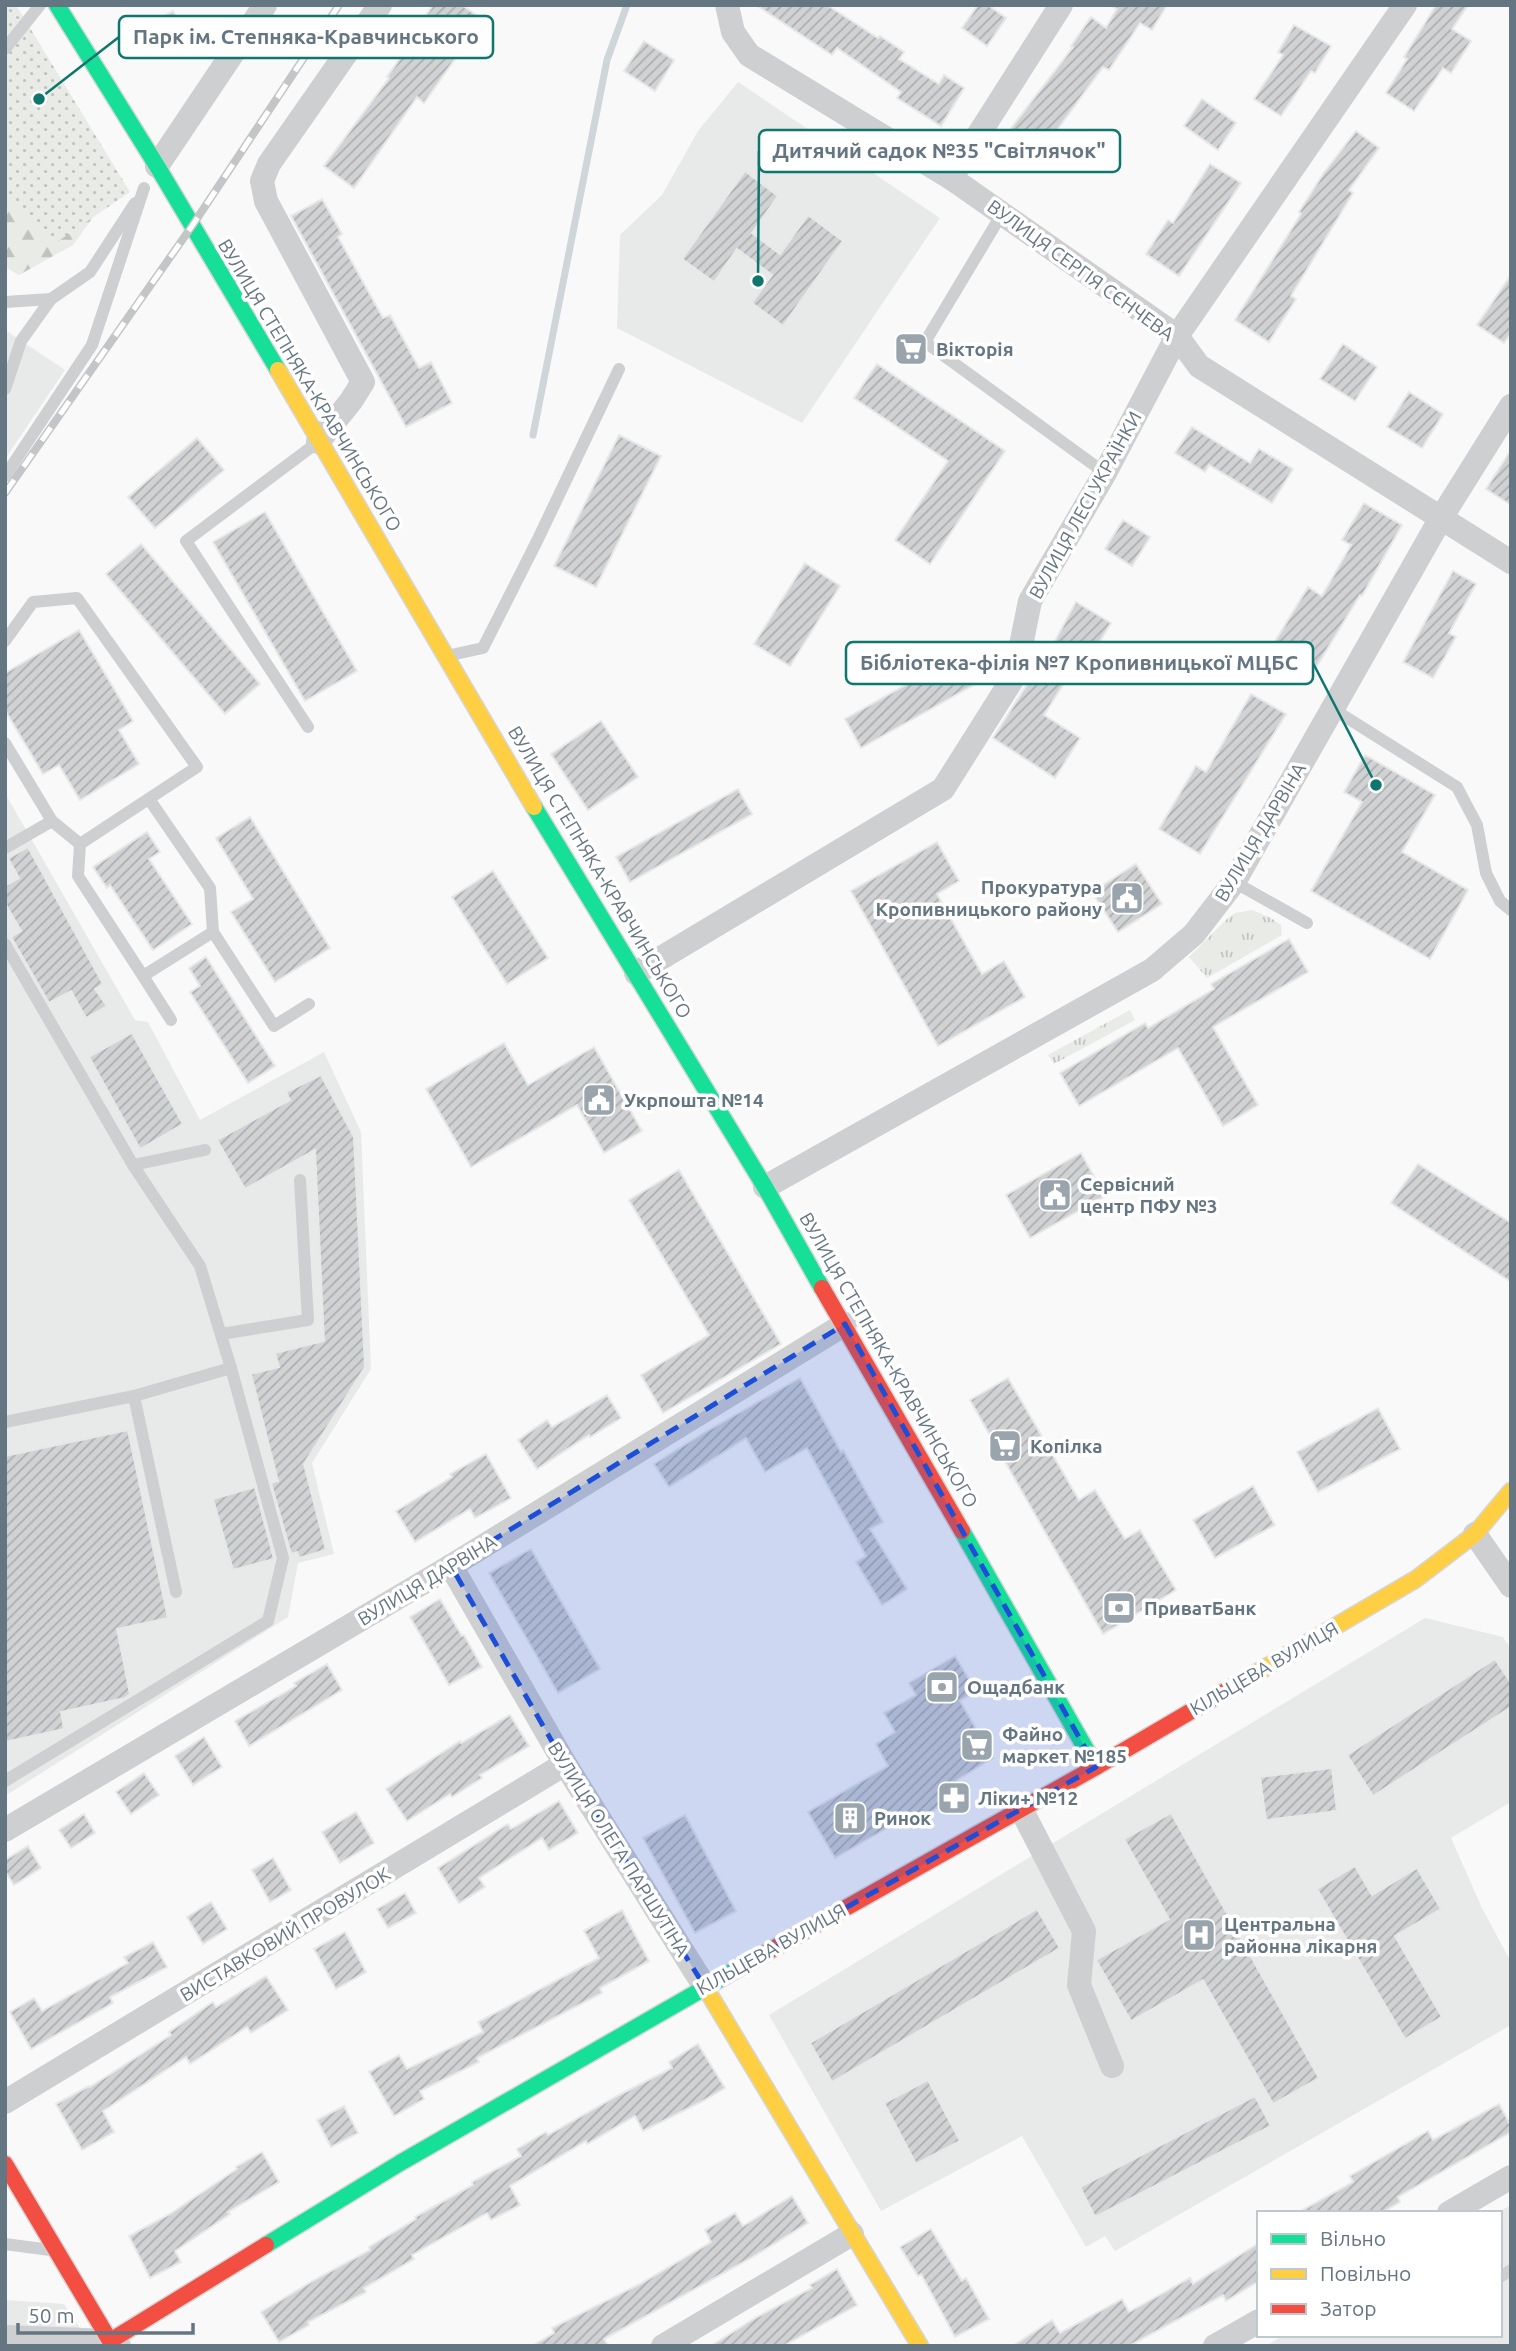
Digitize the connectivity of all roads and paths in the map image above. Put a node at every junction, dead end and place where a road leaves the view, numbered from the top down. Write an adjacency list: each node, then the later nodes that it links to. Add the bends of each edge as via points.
1 (40, 5): 8 (lane)
2 (57, 5): 9 (main road, ВУЛИЦЯ СТЕПНЯКА-КРАВЧИНСЬКОГО)
3 (265, 5): 9 (street)
4 (380, 5): 19 (street, via 269,164 262,181 266,201 363,382)
5 (727, 5): 10 (street, ВУЛИЦЯ СЕРГІЯ СЄНЧЕВА, via 733,32 749,55)
6 (1061, 5): 10 (street)
7 (1405, 5): 15 (street, ВУЛИЦЯ ЛЕСІ УКРАЇНКИ)
8 (5, 49)
9 (157, 166): 11 (lane); 19 (main road, ВУЛИЦЯ СТЕПНЯКА-КРАВЧИНСЬКОГО)
10 (951, 177): 12 (street, ВУЛИЦЯ СЕРГІЯ СЄНЧЕВА)
11 (144, 188): 13 (lane, via 90,272); 21 (lane, via 92,345)
12 (1003, 212): 15 (street, ВУЛИЦЯ СЕРГІЯ СЄНЧЕВА); 20 (lane, via 925,342)
13 (51, 299): 14 (lane); 17 (lane, via 21,341)
14 (5, 302)
15 (1177, 336): 20 (street, ВУЛИЦЯ ЛЕСІ УКРАЇНКИ); 22 (street, ВУЛИЦЯ СЕРГІЯ СЄНЧЕВА, via 1199,366)
16 (619, 369): 25 (lane, via 483,648)
17 (5, 389)
18 (1511, 406): 22 (street, ВУЛИЦЯ ДАРВІНА)
19 (318, 442): 25 (main road, ВУЛИЦЯ СТЕПНЯКА-КРАВЧИНСЬКОГО); 27 (lane, via 187,541)
20 (1105, 473): 38 (street, ВУЛИЦЯ ЛЕСІ УКРАЇНКИ, via 1030,601 1015,675 943,789)
21 (5, 476)
22 (1441, 518): 23 (street, ВУЛИЦЯ СЕРГІЯ СЄНЧЕВА); 26 (street, ВУЛИЦЯ ДАРВІНА)
23 (1511, 562)
24 (5, 641): 29 (lane, via 33,602 76,598 197,767)
25 (447, 656): 38 (main road, ВУЛИЦЯ СТЕПНЯКА-КРАВЧИНСЬКОГО)
26 (1333, 709): 33 (street, ВУЛИЦЯ ДАРВІНА); 34 (lane, via 1457,787 1477,825 1486,873 1500,901)
27 (308, 727)
28 (5, 743): 30 (lane)
29 (149, 799): 31 (lane); 36 (lane, via 209,888)
30 (51, 821): 31 (lane); 32 (lane)
31 (80, 844): 39 (lane, via 78,876)
32 (5, 848)
33 (1234, 882): 35 (lane); 45 (street, ВУЛИЦЯ ДАРВІНА, via 1194,934 1152,970)
34 (1511, 910)
35 (1307, 923)
36 (213, 932): 39 (lane); 40 (lane, via 274,1026)
37 (5, 944): 43 (lane)
38 (636, 973): 45 (main road, ВУЛИЦЯ СТЕПНЯКА-КРАВЧИНСЬКОГО)
39 (143, 976): 41 (lane)
40 (309, 1004)
41 (171, 1020)
42 (205, 1150): 43 (lane)
43 (133, 1165): 47 (lane, via 200,1266)
44 (300, 1180): 47 (lane, via 308,1321)
45 (765, 1187): 46 (main road, ВУЛИЦЯ СТЕПНЯКА-КРАВЧИНСЬКОГО)
46 (845, 1324): 53 (street, ВУЛИЦЯ ДАРВІНА); 57 (main road, ВУЛИЦЯ СТЕПНЯКА-КРАВЧИНСЬКОГО)
47 (221, 1334): 48 (lane)
48 (231, 1368): 49 (lane); 58 (lane, via 282,1558 268,1621)
49 (134, 1396): 50 (lane); 55 (lane)
50 (5, 1422)
51 (1511, 1491): 52 (main road, КІЛЬЦЕВА ВУЛИЦЯ)
52 (1475, 1534): 54 (street); 57 (main road, КІЛЬЦЕВА ВУЛИЦЯ, via 1416,1579)
53 (451, 1566): 56 (street, ВУЛИЦЯ ОЛЕГА ПАРШУТІНА); 60 (street, ВУЛИЦЯ ДАРВІНА)
54 (1511, 1587)
55 (176, 1592)
56 (565, 1764): 61 (street, ВУЛИЦЯ ОЛЕГА ПАРШУТІНА); 63 (street, ВИСТАВКОВИЙ ПРОВУЛОК)
57 (1096, 1767): 59 (main road, КІЛЬЦЕВА ВУЛИЦЯ)
58 (5, 1781)
59 (1021, 1809): 61 (main road, КІЛЬЦЕВА ВУЛИЦЯ); 62 (street, via 1084,1931 1079,1984)
60 (5, 1830)
61 (705, 1987): 67 (main road, ВУЛИЦЯ ОЛЕГА ПАРШУТІНА); 72 (main road, КІЛЬЦЕВА ВУЛИЦЯ, via 400,2163)
62 (1112, 2066)
63 (5, 2102)
64 (5, 2164): 69 (main road)
65 (1511, 2177): 66 (street)
66 (1452, 2211)
67 (852, 2234): 73 (street); 74 (main road, ВУЛИЦЯ ОЛЕГА ПАРШУТІНА)
68 (5, 2244): 69 (lane)
69 (57, 2251): 72 (main road)
70 (1257, 2322): 75 (street)
71 (5, 2337): 72 (street)
72 (113, 2344)
73 (663, 2346)
74 (920, 2346)
75 (1215, 2346)

